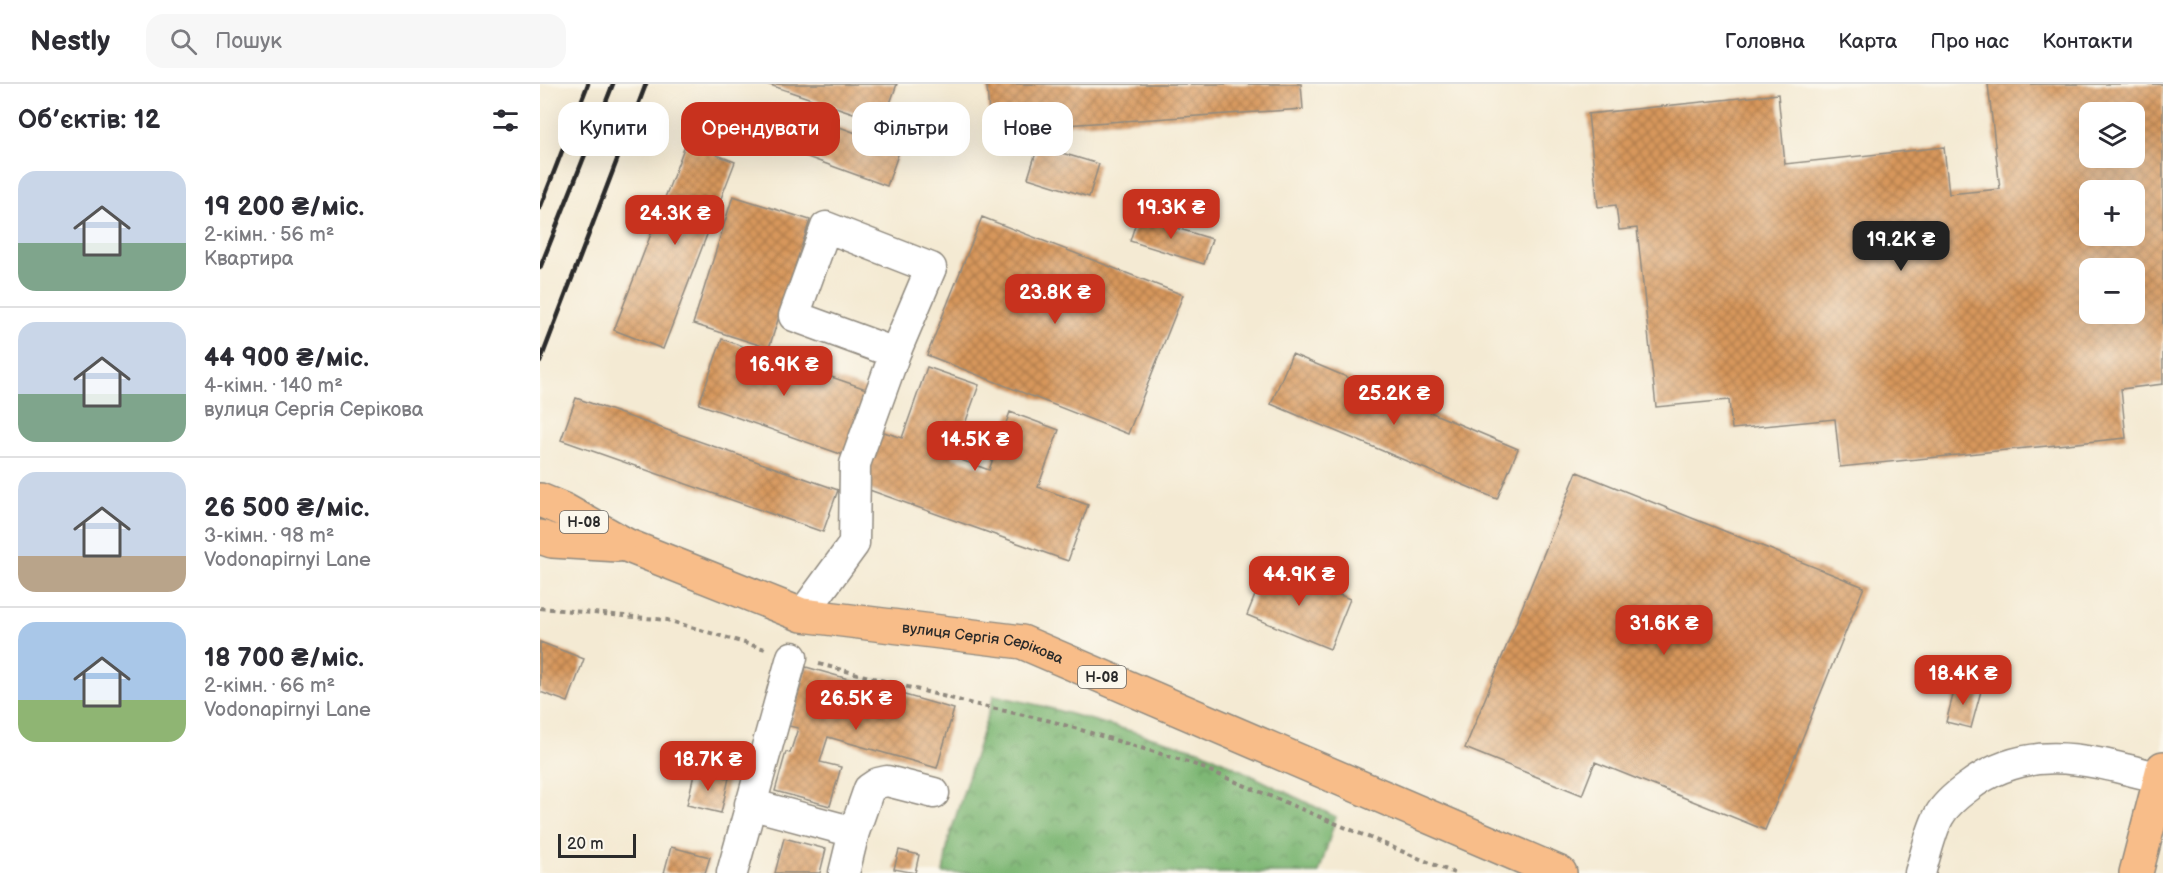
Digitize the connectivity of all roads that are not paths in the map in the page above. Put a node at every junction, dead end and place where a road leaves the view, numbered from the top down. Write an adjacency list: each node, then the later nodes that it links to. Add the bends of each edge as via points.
1 (896, 353): 1 (street, via 931,268 826,227 794,316); 5 (street, via 855,464 854,543)
2 (540, 500): 4 (main road, вулиця Сергія Серікова / Н-08)
3 (540, 537): 4 (main road, вулиця Сергія Серікова / Н-08)
4 (626, 545): 5 (main road, вулиця Сергія Серікова / Н-08)
5 (802, 615): 13 (main road, вулиця Сергія Серікова / Н-08, via 1022,642)
6 (792, 657): 9 (street)
7 (2162, 773): 14 (street, via 2047,758 2003,766 1955,797 1939,816); 15 (main road)
8 (934, 794): 10 (street, via 887,781 879,783 869,789)
9 (750, 804): 10 (street); 11 (street)
10 (854, 832): 12 (street)
11 (732, 873)
12 (844, 873)
13 (1560, 873)
14 (1920, 873)
15 (2136, 873)

